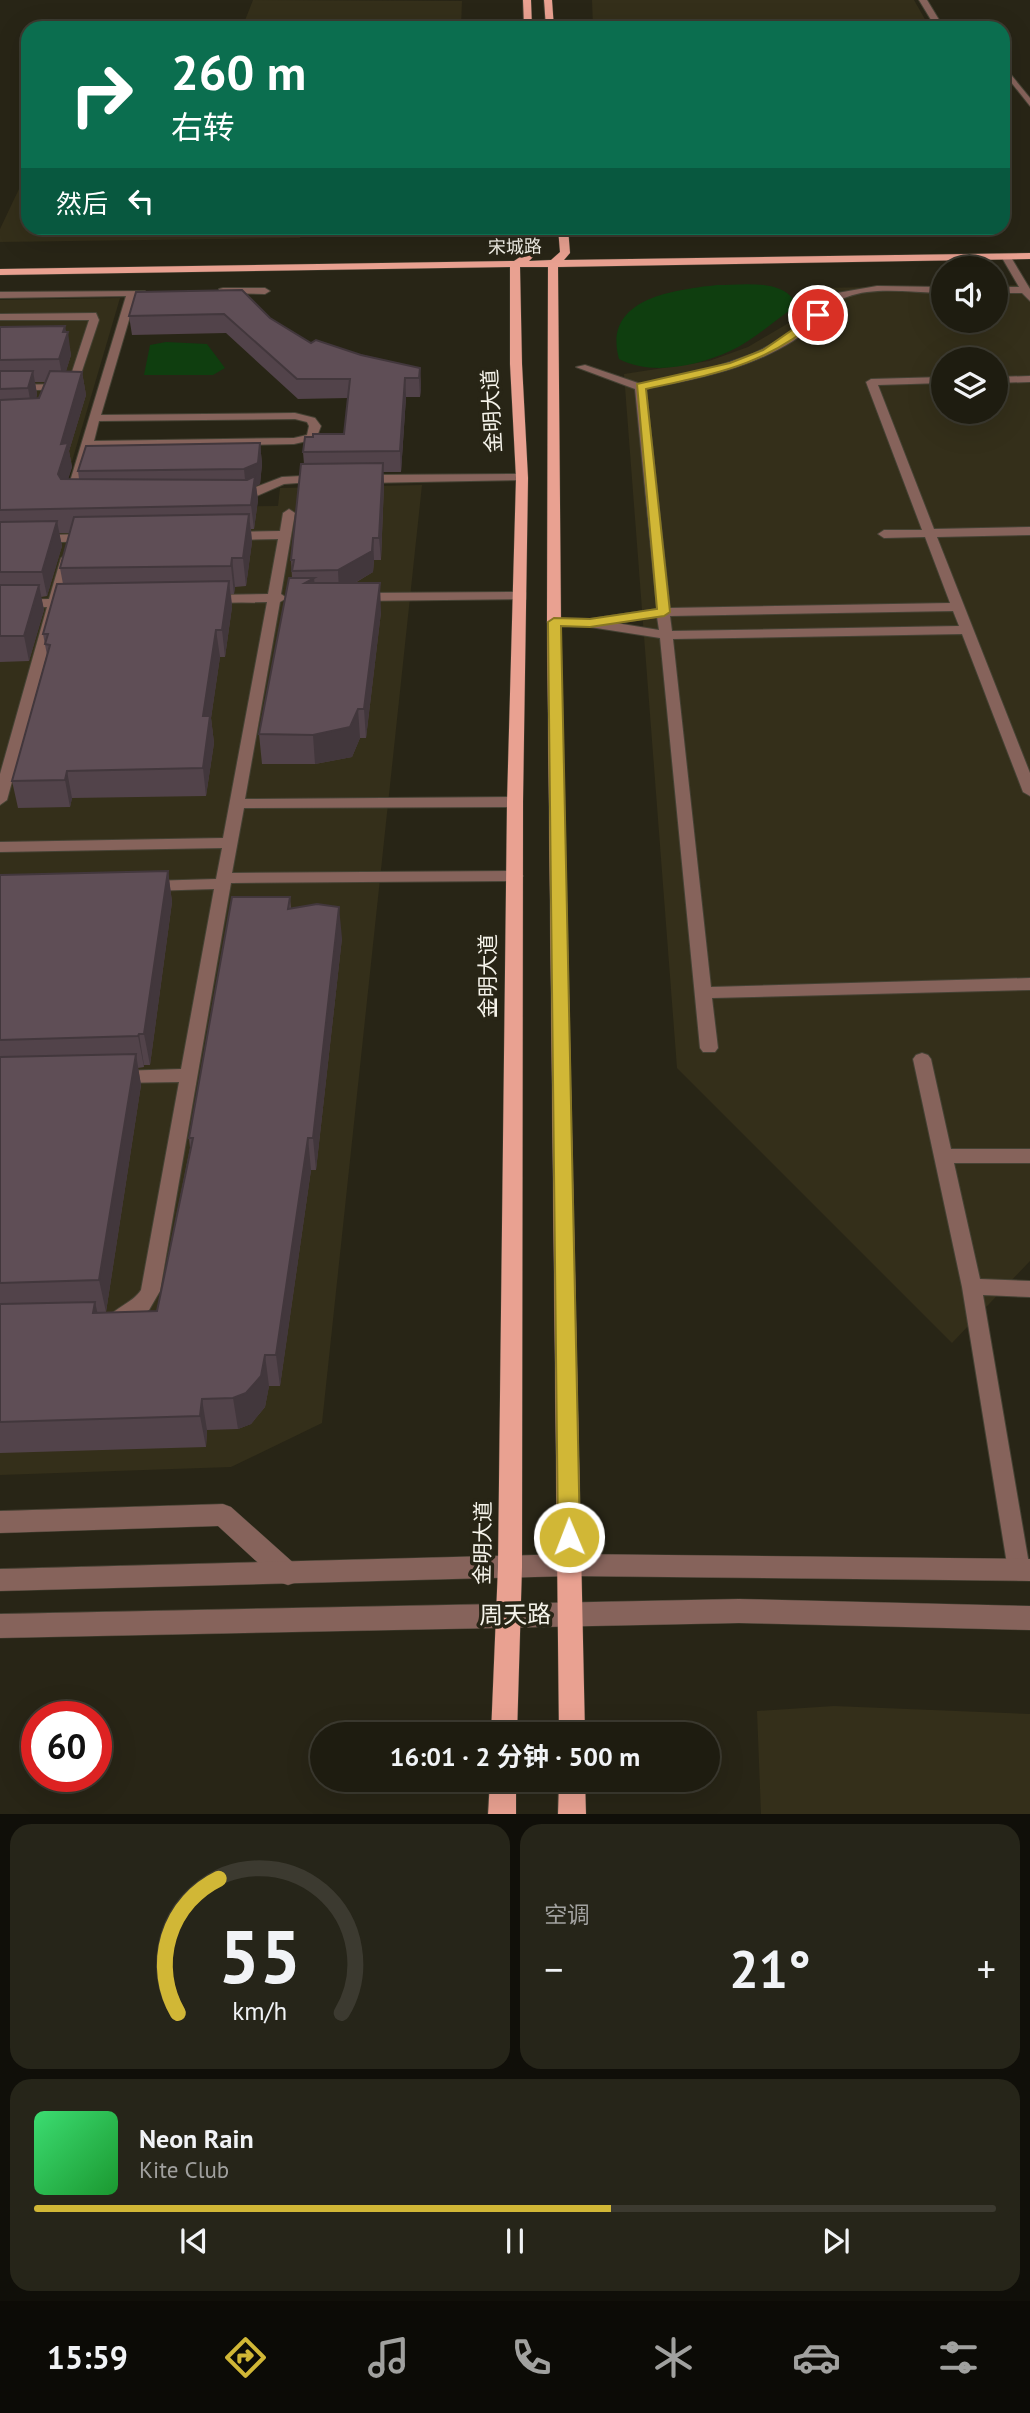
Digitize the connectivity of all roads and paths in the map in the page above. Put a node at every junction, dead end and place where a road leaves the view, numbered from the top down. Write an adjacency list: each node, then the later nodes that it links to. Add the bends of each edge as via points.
1 (527, 0): 4 (main road)
2 (548, 0): 5 (main road)
3 (923, 0): 6 (lane)
4 (528, 21)
5 (550, 21)
6 (936, 21)
7 (1010, 76): 8 (lane)
8 (1030, 104)
9 (529, 235): 15 (main road, 金明大道)
10 (563, 235): 16 (main road)
11 (1030, 247): 16 (main road, 宋城路)
12 (1008, 256): 13 (main road, 宋城路)
13 (1030, 256)
14 (931, 257): 16 (main road, 宋城路)
15 (523, 259): 16 (main road, 宋城路); 16 (main road, 宋城路); 18 (main road, 宋城路); 19 (main road, 宋城路); 37 (main road, 金明大道, via 516,364)
16 (559, 259): 61 (main road)
17 (1008, 259): 26 (lane)
18 (0, 262)
19 (0, 272)
20 (265, 290): 22 (lane)
21 (931, 290): 33 (lane, via 841,295 767,352 734,365)
22 (212, 291)
23 (159, 292): 25 (lane)
24 (1008, 292): 26 (lane)
25 (132, 293): 27 (lane); 35 (lane)
26 (1028, 294)
27 (0, 295)
28 (0, 317): 34 (lane, via 92,316 94,320 72,387 47,392)
29 (581, 367): 33 (lane)
30 (1030, 379): 32 (lane)
31 (931, 380): 44 (lane, via 871,382)
32 (1008, 380)
33 (640, 387): 60 (lane)
34 (0, 388)
35 (93, 418): 36 (lane); 36 (lane, via 295,416 315,426 312,437 294,441)
36 (85, 445): 41 (lane, via 71,499)
37 (522, 478): 39 (lane); 51 (main road, 金明大道)
38 (330, 479): 40 (lane, via 289,480 249,497)
39 (357, 479)
40 (221, 497)
41 (84, 499)
42 (289, 513): 46 (lane)
43 (1030, 531): 44 (lane)
44 (931, 533): 45 (lane); 59 (lane)
45 (884, 534)
46 (285, 535): 47 (lane); 52 (lane)
47 (219, 536)
48 (72, 538): 49 (lane); 50 (lane); 57 (lane)
49 (99, 538)
50 (0, 540)
51 (521, 596): 54 (lane); 67 (main road, 金明大道)
52 (274, 598): 53 (lane); 55 (lane); 68 (lane)
53 (301, 598)
54 (342, 598)
55 (192, 600)
56 (82, 602): 57 (lane)
57 (55, 603): 58 (lane); 66 (lane)
58 (0, 604)
59 (959, 607): 60 (lane); 63 (lane)
60 (664, 612): 62 (lane); 64 (lane)
61 (554, 622): 62 (lane); 86 (main road)
62 (590, 623): 64 (lane)
63 (968, 630): 64 (lane); 65 (lane)
64 (666, 635): 75 (lane)
65 (1030, 792)
66 (0, 800)
67 (515, 802): 68 (lane); 71 (main road, 金明大道)
68 (237, 804): 69 (lane)
69 (230, 843): 70 (lane); 72 (lane)
70 (0, 847)
71 (515, 876): 72 (lane); 87 (main road, 金明大道)
72 (223, 881): 73 (lane); 78 (lane)
73 (139, 886)
74 (1030, 984): 75 (lane)
75 (704, 993): 76 (lane)
76 (709, 1048)
77 (922, 1059): 80 (lane)
78 (188, 1075): 79 (lane); 84 (lane, via 150,1290 130,1314)
79 (94, 1077)
80 (945, 1156): 81 (lane); 82 (lane)
81 (1030, 1156)
82 (972, 1287): 83 (lane); 88 (lane)
83 (1030, 1289)
84 (103, 1323)
85 (0, 1522): 89 (street, via 223,1515)
86 (570, 1565): 87 (street); 88 (street); 91 (main road)
87 (510, 1567): 89 (street); 92 (main road, 金明大道)
88 (1024, 1570)
89 (288, 1574): 90 (street)
90 (0, 1580)
91 (572, 1614): 92 (street, 周天路); 93 (street, 周天路, via 739,1611); 96 (main road)
92 (507, 1615): 94 (street, 周天路); 95 (main road, 金明大道)
93 (1030, 1618)
94 (0, 1626)
95 (504, 1722)
96 (572, 1722)
97 (503, 1792): 99 (main road)
98 (572, 1792): 100 (main road)
99 (502, 1814)
100 (572, 1814)

